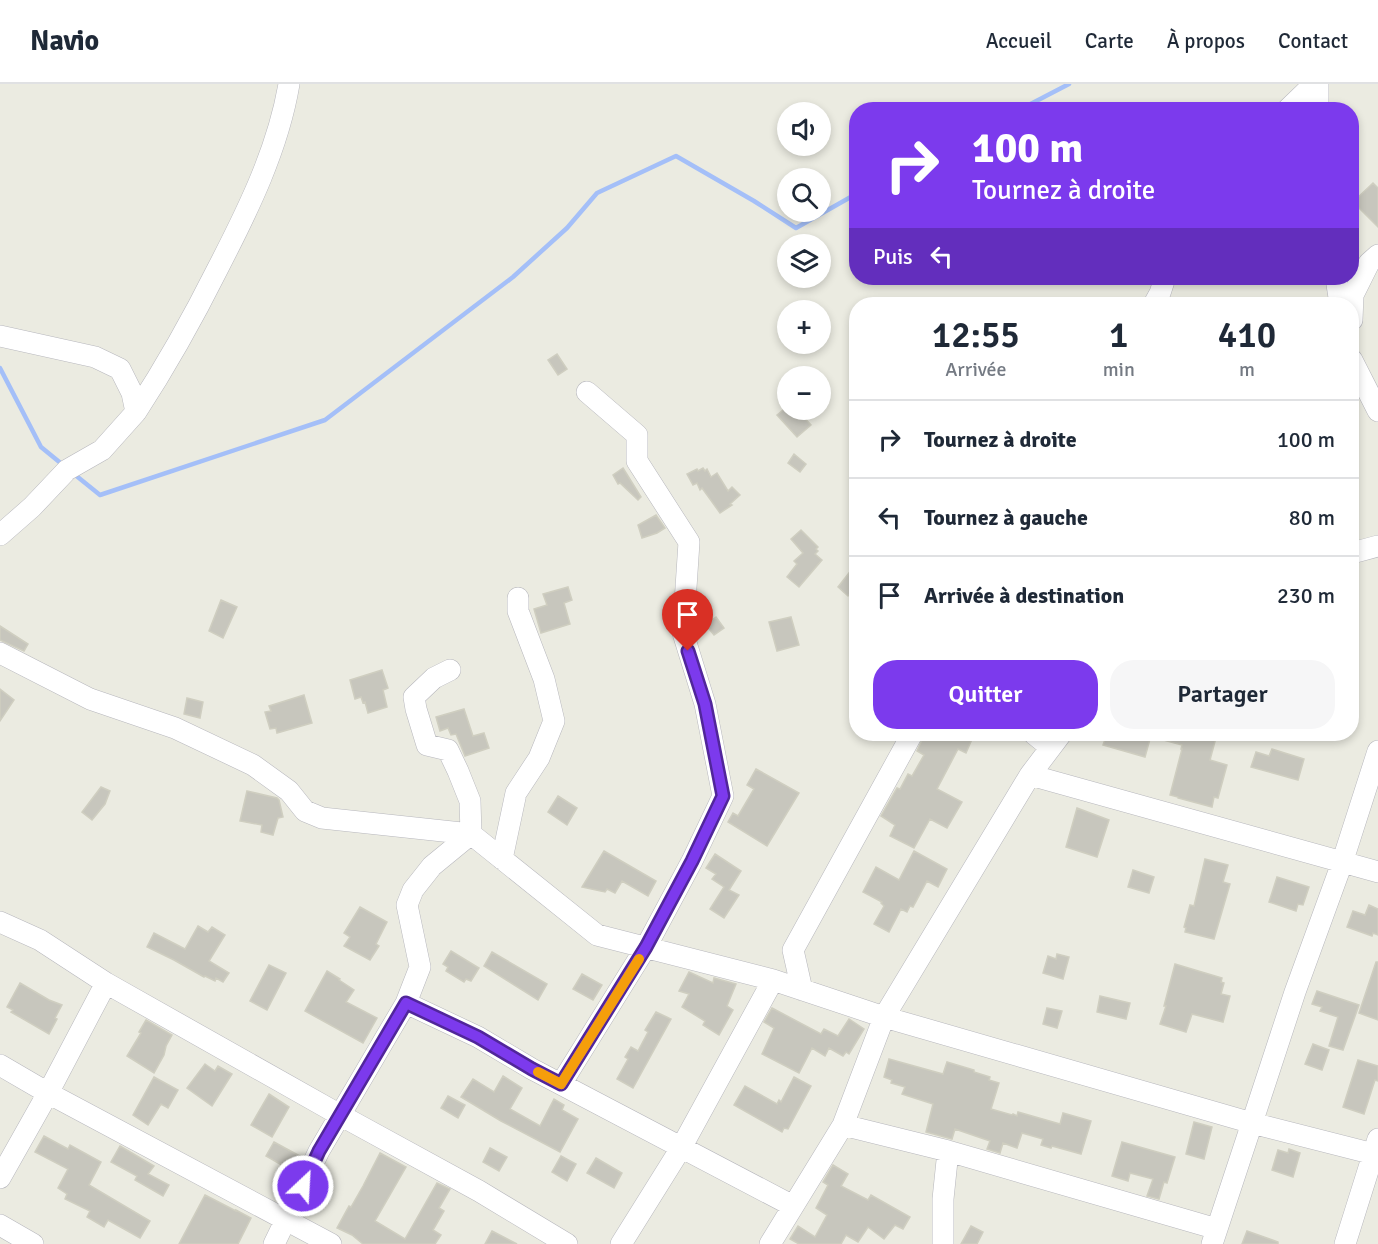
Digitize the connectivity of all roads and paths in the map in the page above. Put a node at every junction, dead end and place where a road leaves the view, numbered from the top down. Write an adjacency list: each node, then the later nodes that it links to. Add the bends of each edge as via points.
1 (289, 84): 11 (street, via 277,136 243,221)
2 (1316, 84): 3 (street); 4 (street)
3 (1296, 102)
4 (1317, 102)
5 (1378, 255): 6 (street)
6 (1359, 283)
7 (0, 336): 11 (street, via 95,357 120,369)
8 (1359, 374): 10 (street)
9 (586, 392): 27 (street, via 638,435 637,461 688,542 683,633 705,704 723,796)
10 (1378, 411)
11 (136, 412): 12 (street, via 102,450 67,470)
12 (0, 535)
13 (1378, 546): 14 (street)
14 (1359, 551)
15 (518, 598): 23 (street, via 518,611 544,679 554,721 539,758 516,794)
16 (0, 653): 22 (street, via 90,699 175,728 254,765 289,791 305,811 322,818)
17 (450, 670): 22 (street, via 434,678 414,697 428,745 448,750 458,771 470,801)
18 (908, 741): 30 (street, via 793,950)
19 (1047, 741): 21 (street)
20 (1378, 751): 24 (street)
21 (1030, 775): 24 (street); 32 (street)
22 (471, 834): 23 (street); 31 (street, via 432,866 413,890 407,905 420,967)
23 (502, 859): 27 (street, via 597,935)
24 (1342, 863): 25 (street); 37 (street)
25 (1378, 873)
26 (0, 922): 29 (street, via 40,940)
27 (646, 947): 28 (street); 34 (street)
28 (773, 980): 30 (street); 39 (street)
29 (106, 983): 35 (street); 36 (street)
30 (802, 990): 32 (street)
31 (406, 1003): 34 (street, via 478,1037); 36 (street)
32 (884, 1017): 37 (street); 38 (street)
33 (0, 1065): 35 (street)
34 (561, 1084): 39 (street)
35 (48, 1093): 42 (street); 44 (street)
36 (340, 1116): 44 (street); 50 (street)
37 (1252, 1123): 40 (street); 46 (street)
38 (843, 1125): 41 (street); 43 (street)
39 (681, 1148): 43 (street); 51 (street)
40 (1376, 1149): 54 (street)
41 (948, 1151): 46 (street); 53 (street)
42 (0, 1178)
43 (793, 1206): 52 (street)
44 (286, 1220): 48 (street); 49 (street)
45 (0, 1226): 47 (street)
46 (1214, 1236)
47 (33, 1244)
48 (274, 1244)
49 (331, 1244)
50 (567, 1244)
51 (621, 1244)
52 (770, 1244)
53 (943, 1244)
54 (1345, 1244)

